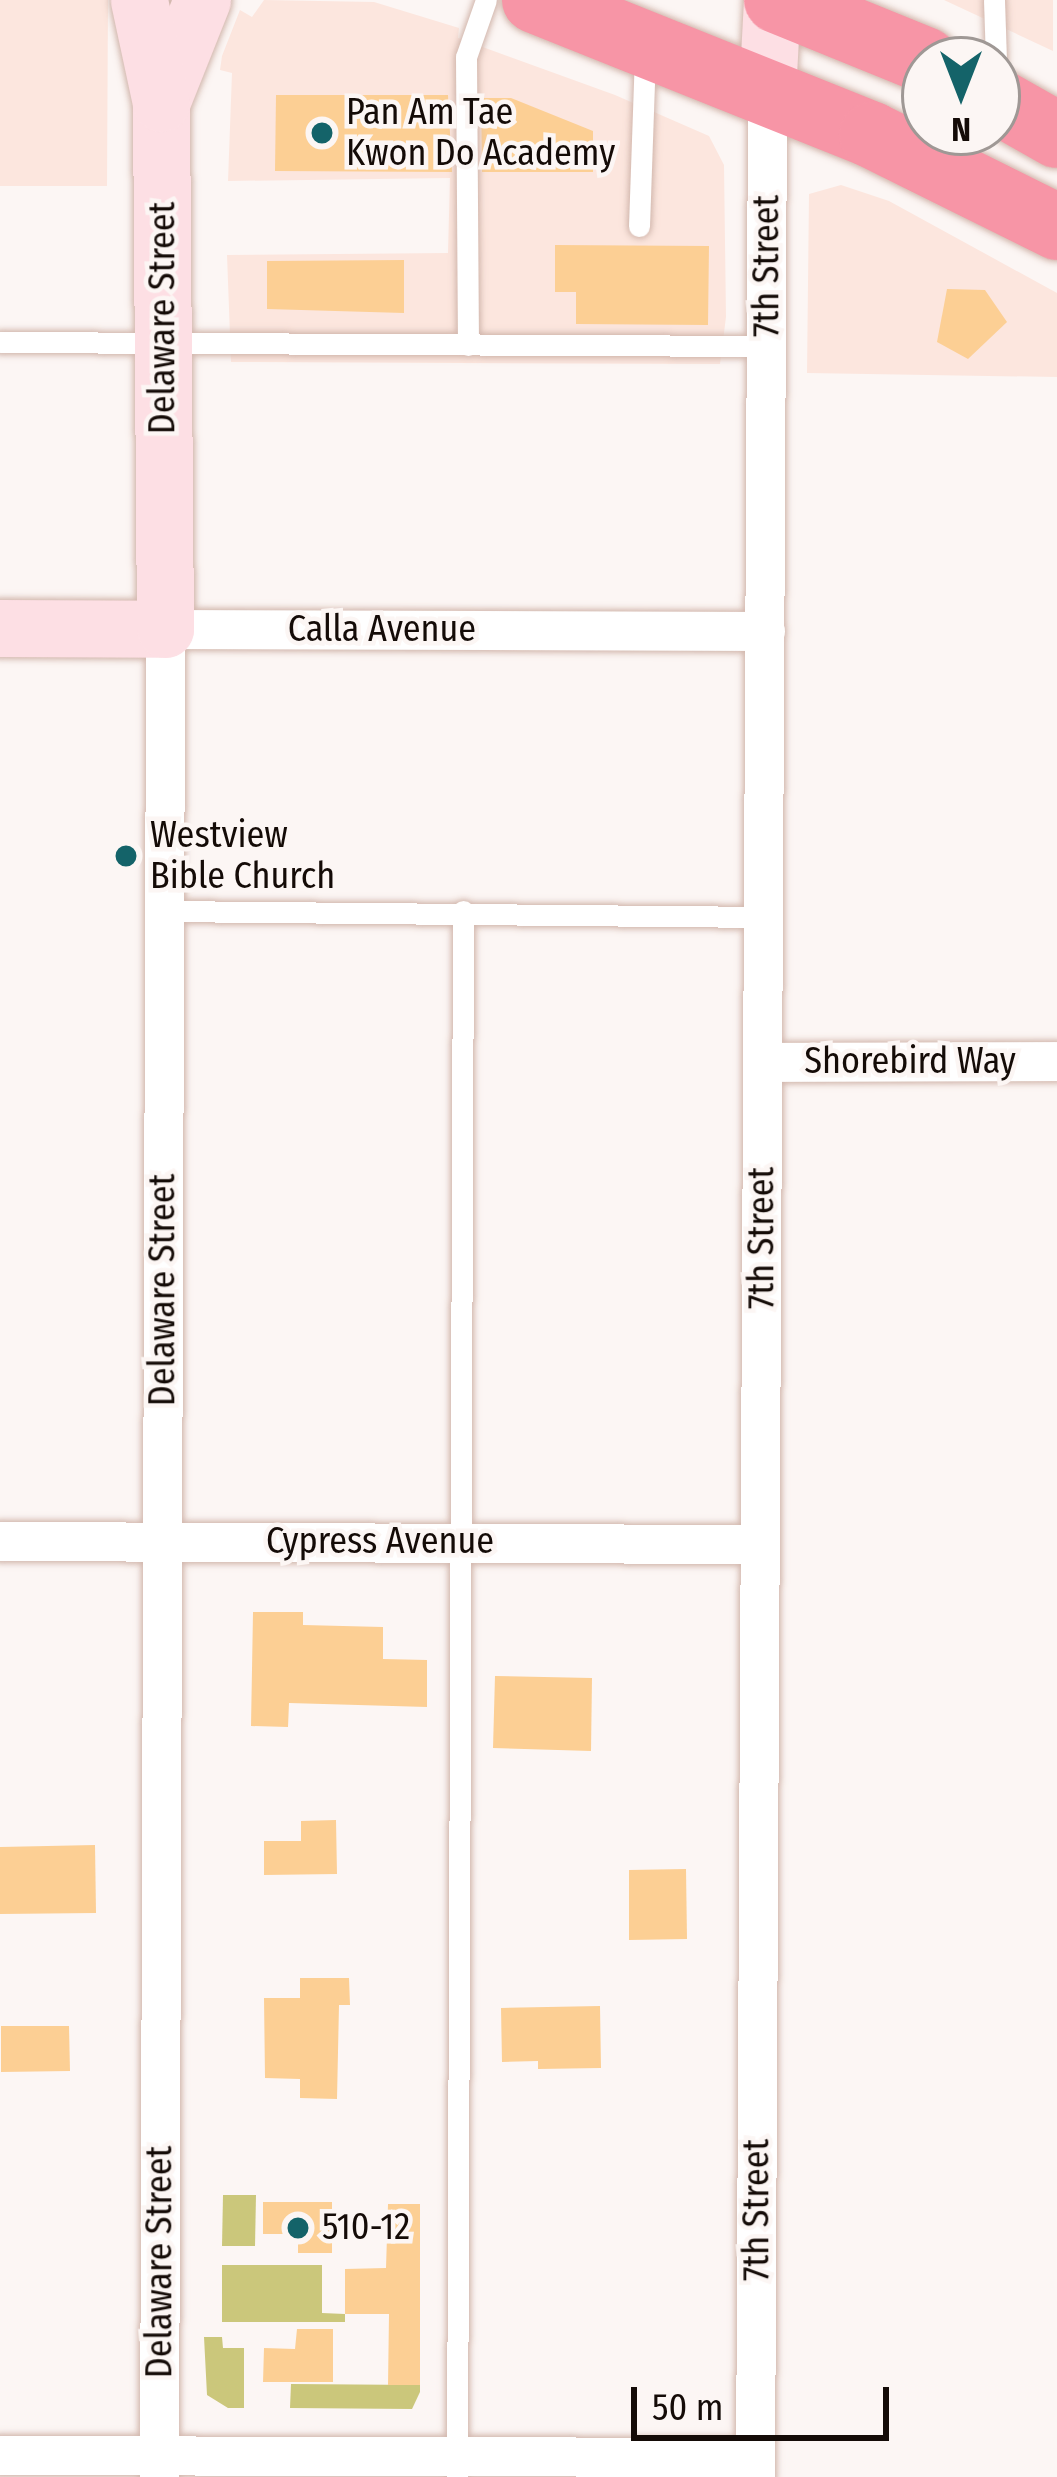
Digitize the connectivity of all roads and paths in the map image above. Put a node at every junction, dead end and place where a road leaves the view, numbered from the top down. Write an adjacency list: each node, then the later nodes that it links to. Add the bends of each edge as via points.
1 (139, 0): 11 (street, Delaware Street)
2 (202, 0): 11 (street, Delaware Street)
3 (486, 0): 18 (lane, via 466,58)
4 (535, 0): 9 (highway)
5 (775, 0): 8 (highway); 10 (street, 7th Street)
6 (994, 0): 7 (lane)
7 (995, 36)
8 (894, 40)
9 (645, 43): 10 (highway); 14 (lane)
10 (767, 93): 15 (highway); 19 (street, 7th Street)
11 (161, 103): 17 (street, Delaware Street)
12 (1021, 115): 13 (highway)
13 (1057, 135)
14 (639, 226)
15 (1057, 227)
16 (0, 342): 17 (lane)
17 (163, 344): 18 (lane); 21 (street, Delaware Street)
18 (468, 345): 19 (lane)
19 (766, 346): 22 (street, 7th Street)
20 (0, 628): 21 (street, Calla Avenue)
21 (165, 628): 22 (street, Calla Avenue); 23 (street, Delaware Street)
22 (765, 631): 25 (street, 7th Street)
23 (164, 911): 24 (lane); 29 (street, Delaware Street)
24 (463, 911): 25 (lane); 30 (lane)
25 (764, 917): 27 (street, 7th Street)
26 (1057, 1061): 27 (street, Shorebird Way)
27 (763, 1062): 31 (street, 7th Street)
28 (0, 1541): 29 (street, Cypress Avenue)
29 (162, 1542): 30 (street, Cypress Avenue); 33 (street, Delaware Street)
30 (461, 1542): 31 (street, Cypress Avenue); 34 (lane)
31 (760, 1544): 35 (street, 7th Street)
32 (0, 2456): 33 (street)
33 (159, 2466): 34 (street)
34 (457, 2467): 35 (street)
35 (755, 2467)

